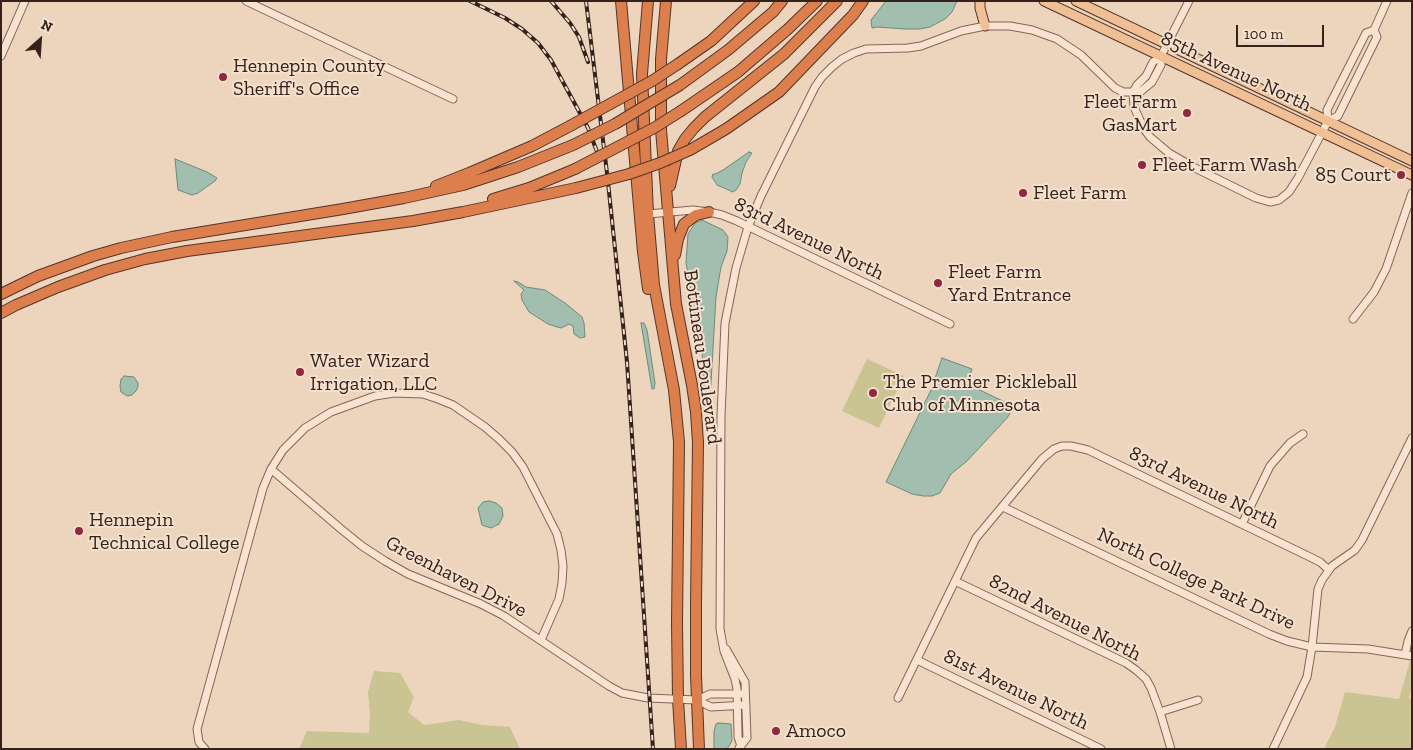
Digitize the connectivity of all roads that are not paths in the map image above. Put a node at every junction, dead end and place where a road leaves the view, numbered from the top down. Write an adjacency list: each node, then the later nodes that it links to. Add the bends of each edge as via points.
1 (26, 1): 19 (street)
2 (246, 1): 22 (street)
3 (620, 1): 40 (highway, via 643,252 648,289)
4 (648, 1): 32 (highway, Bottineau Boulevard, via 642,74)
5 (666, 1): 28 (highway, Bottineau Boulevard, via 661,59 661,130)
6 (754, 1): 29 (highway, bridge, via 711,41 652,81 532,146)
7 (782, 1): 29 (highway, bridge, via 728,50 680,85 615,124 573,145 492,176)
8 (817, 1): 33 (highway, bridge, via 738,72 654,128 575,169 529,188)
9 (837, 1): 28 (highway, via 784,54 694,128 678,151)
10 (863, 1): 33 (highway, bridge, via 779,92 690,150 660,163 576,188)
11 (1044, 1): 20 (main road, 85th Avenue North)
12 (1076, 1): 18 (main road, 85th Avenue North)
13 (1189, 1): 18 (street)
14 (1387, 1): 17 (street)
15 (980, 4): 16 (main road)
16 (984, 26): 21 (street, via 1020,27 1057,39 1081,55 1115,88); 34 (street, via 921,46 854,53 832,67 815,88)
17 (1374, 30): 23 (street, via 1366,33 1327,110); 23 (street, via 1376,37 1338,116)
18 (1167, 45): 20 (street); 23 (main road, 85th Avenue North)
19 (1, 56)
20 (1161, 56): 21 (street, via 1153,62); 24 (main road, 85th Avenue North)
21 (1133, 92): 24 (street, via 1134,107 1144,129 1169,154 1270,202 1289,192)
22 (453, 98)
23 (1328, 121): 24 (street); 25 (main road, 85th Avenue North)
24 (1321, 132): 26 (main road, 85th Avenue North)
25 (1412, 161)
26 (1412, 174)
27 (1412, 193): 38 (street, via 1386,269 1374,292)
28 (667, 196): 30 (highway, Bottineau Boulevard)
29 (404, 198): 36 (highway, via 137,245 93,256 38,276)
30 (667, 212): 31 (street, 83rd Avenue North); 32 (street, 83rd Avenue North); 35 (highway, Bottineau Boulevard)
31 (709, 212): 34 (street, 83rd Avenue North); 35 (highway, via 696,215 684,224)
32 (648, 214): 40 (highway, Bottineau Boulevard, via 654,285)
33 (412, 221): 37 (highway, via 145,259 58,287)
34 (748, 227): 39 (street, 83rd Avenue North); 50 (street, via 731,289 724,338 720,632)
35 (672, 266): 58 (highway, Bottineau Boulevard, via 696,412 698,443)
36 (1, 294)
37 (1, 313)
38 (1353, 319)
39 (950, 324)
40 (663, 336): 57 (highway, Bottineau Boulevard, via 674,390 679,442)
41 (1303, 434): 45 (street, via 1290,443 1270,466)
42 (1412, 438): 46 (street, via 1362,540 1355,550)
43 (271, 469): 49 (street, Greenhaven Drive, via 384,561 481,604); 49 (street, via 283,450 305,428 331,412 375,396 422,394 453,405 512,452 532,483 557,534 563,566 562,583 559,599); 64 (street, via 197,729 199,742)
44 (1003, 507): 45 (street, 83rd Avenue North, via 1048,454 1062,446 1071,446 1088,450); 47 (street, via 976,538); 51 (street, North College Park Drive, via 1269,634)
45 (1242, 524): 46 (street, 83rd Avenue North, via 1320,562)
46 (1329, 570): 51 (street, via 1318,589)
47 (955, 581): 53 (street); 62 (street, 82nd Avenue North, via 1131,666 1146,680)
48 (1412, 631): 52 (street)
49 (541, 640): 57 (street, Greenhaven Drive, via 622,693)
50 (724, 645): 54 (street); 55 (street, via 743,677)
51 (1312, 647): 52 (street, North College Park Drive, via 1368,649); 69 (street, via 1306,677)
52 (1408, 656)
53 (917, 660): 56 (street); 67 (street, 81st Avenue North)
54 (737, 693): 55 (street); 58 (street, via 710,694); 60 (street)
55 (745, 694): 61 (street)
56 (898, 698)
57 (678, 699): 58 (street, Greenhaven Drive); 65 (highway, Bottineau Boulevard)
58 (698, 700): 60 (street, via 711,707); 66 (highway, Bottineau Boulevard)
59 (1198, 700): 62 (street)
60 (737, 705): 61 (street); 63 (street)
61 (746, 705): 63 (street, via 747,738)
62 (1160, 712): 68 (street, 82nd Avenue North)
63 (740, 747)
64 (205, 749)
65 (681, 749)
66 (699, 749)
67 (1101, 749)
68 (1171, 749)
69 (1273, 749)

